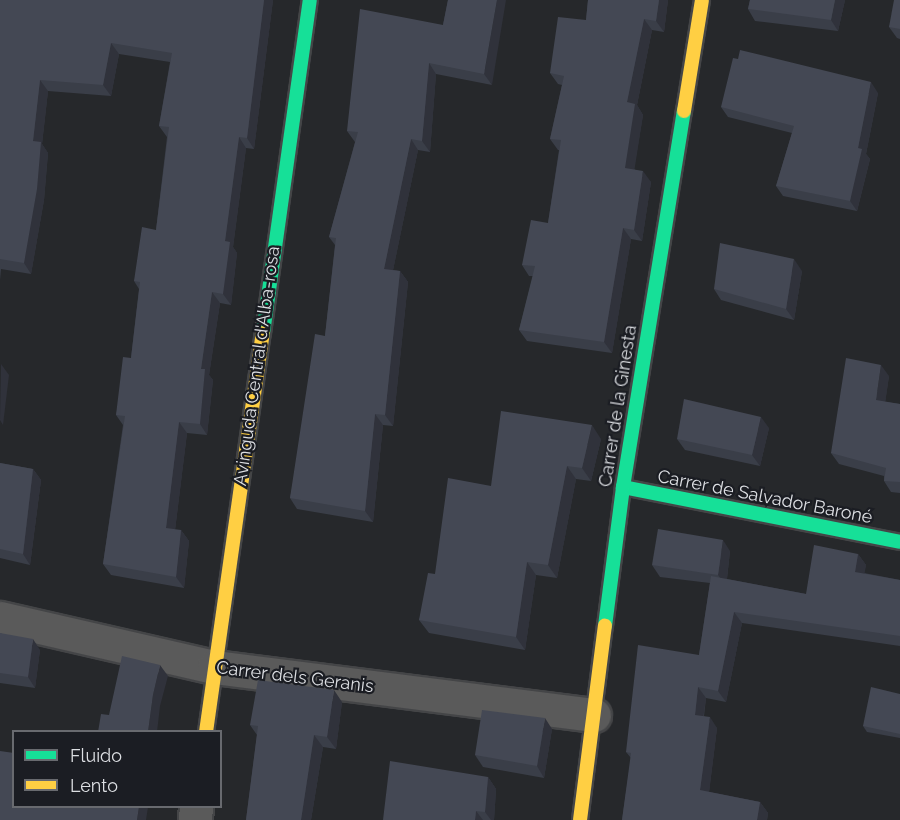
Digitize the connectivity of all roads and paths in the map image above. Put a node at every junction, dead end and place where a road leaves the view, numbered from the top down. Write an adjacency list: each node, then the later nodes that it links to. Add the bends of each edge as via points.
1 (310, 0): 6 (street, Avinguda Central d'Alba-rosa)
2 (702, 0): 3 (street, Carrer de la Ginesta)
3 (623, 487): 4 (street, Carrer de Salvador Baroné); 7 (street, Carrer de la Ginesta)
4 (900, 542)
5 (0, 618): 6 (street, Carrer dels Geranis)
6 (214, 667): 7 (street, Carrer dels Geranis); 8 (street, Avinguda Central d'Alba-rosa)
7 (594, 715): 9 (street, Carrer de la Ginesta)
8 (206, 730)
9 (580, 820)

